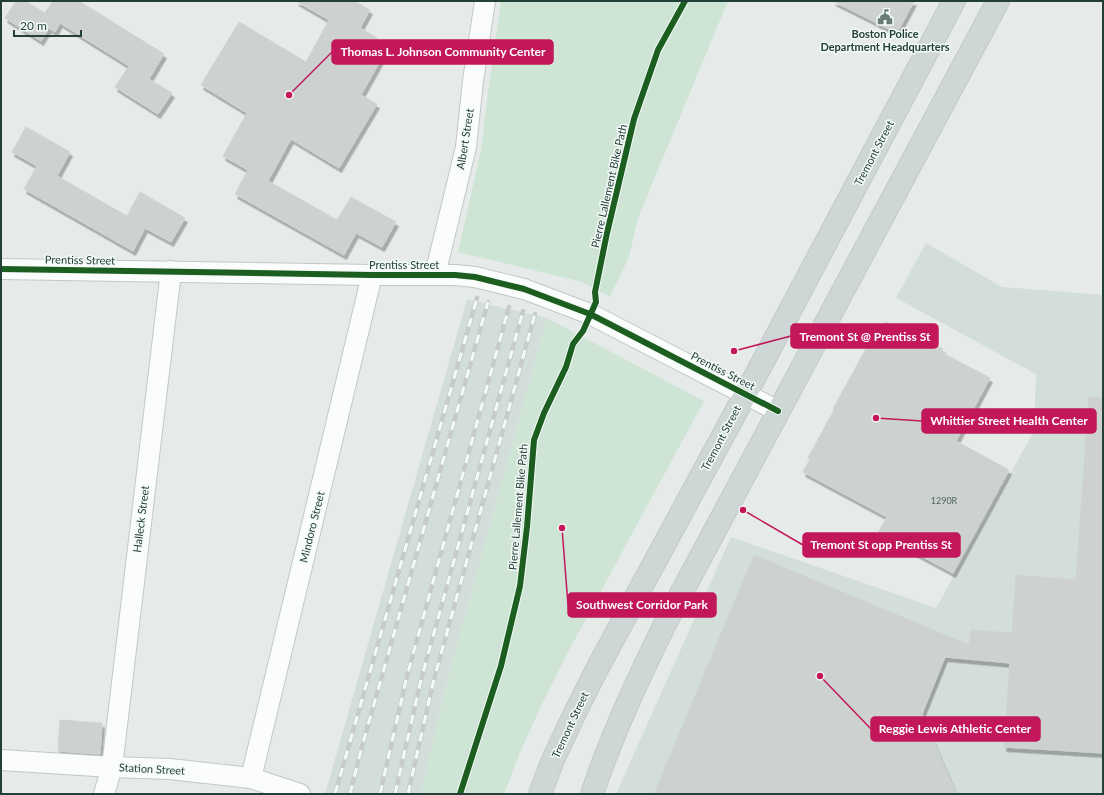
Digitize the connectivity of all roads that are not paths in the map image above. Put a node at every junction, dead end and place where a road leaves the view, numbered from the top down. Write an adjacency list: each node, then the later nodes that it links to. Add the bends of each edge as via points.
1 (486, 1): 7 (street, Albert Street, via 473,81 466,147)
2 (954, 1): 8 (main road, Tremont Street)
3 (998, 1): 9 (main road)
4 (1, 269): 5 (street, Prentiss Street)
5 (171, 271): 6 (street, Prentiss Street); 11 (street, Halleck Street)
6 (372, 275): 7 (street, Prentiss Street); 12 (street, Mindoro Street)
7 (435, 275): 8 (street, Prentiss Street, via 475,277 524,289 590,314)
8 (745, 394): 9 (street, Prentiss Street); 15 (main road, Tremont Street, via 597,669 552,762)
9 (778, 411): 16 (main road, via 629,697)
10 (1, 760): 11 (street, Station Street)
11 (112, 767): 12 (street, Station Street, via 170,769); 13 (street, Halleck Street)
12 (251, 778): 14 (street, Station Street)
13 (104, 794)
14 (300, 794)
15 (540, 794)
16 (592, 794)

